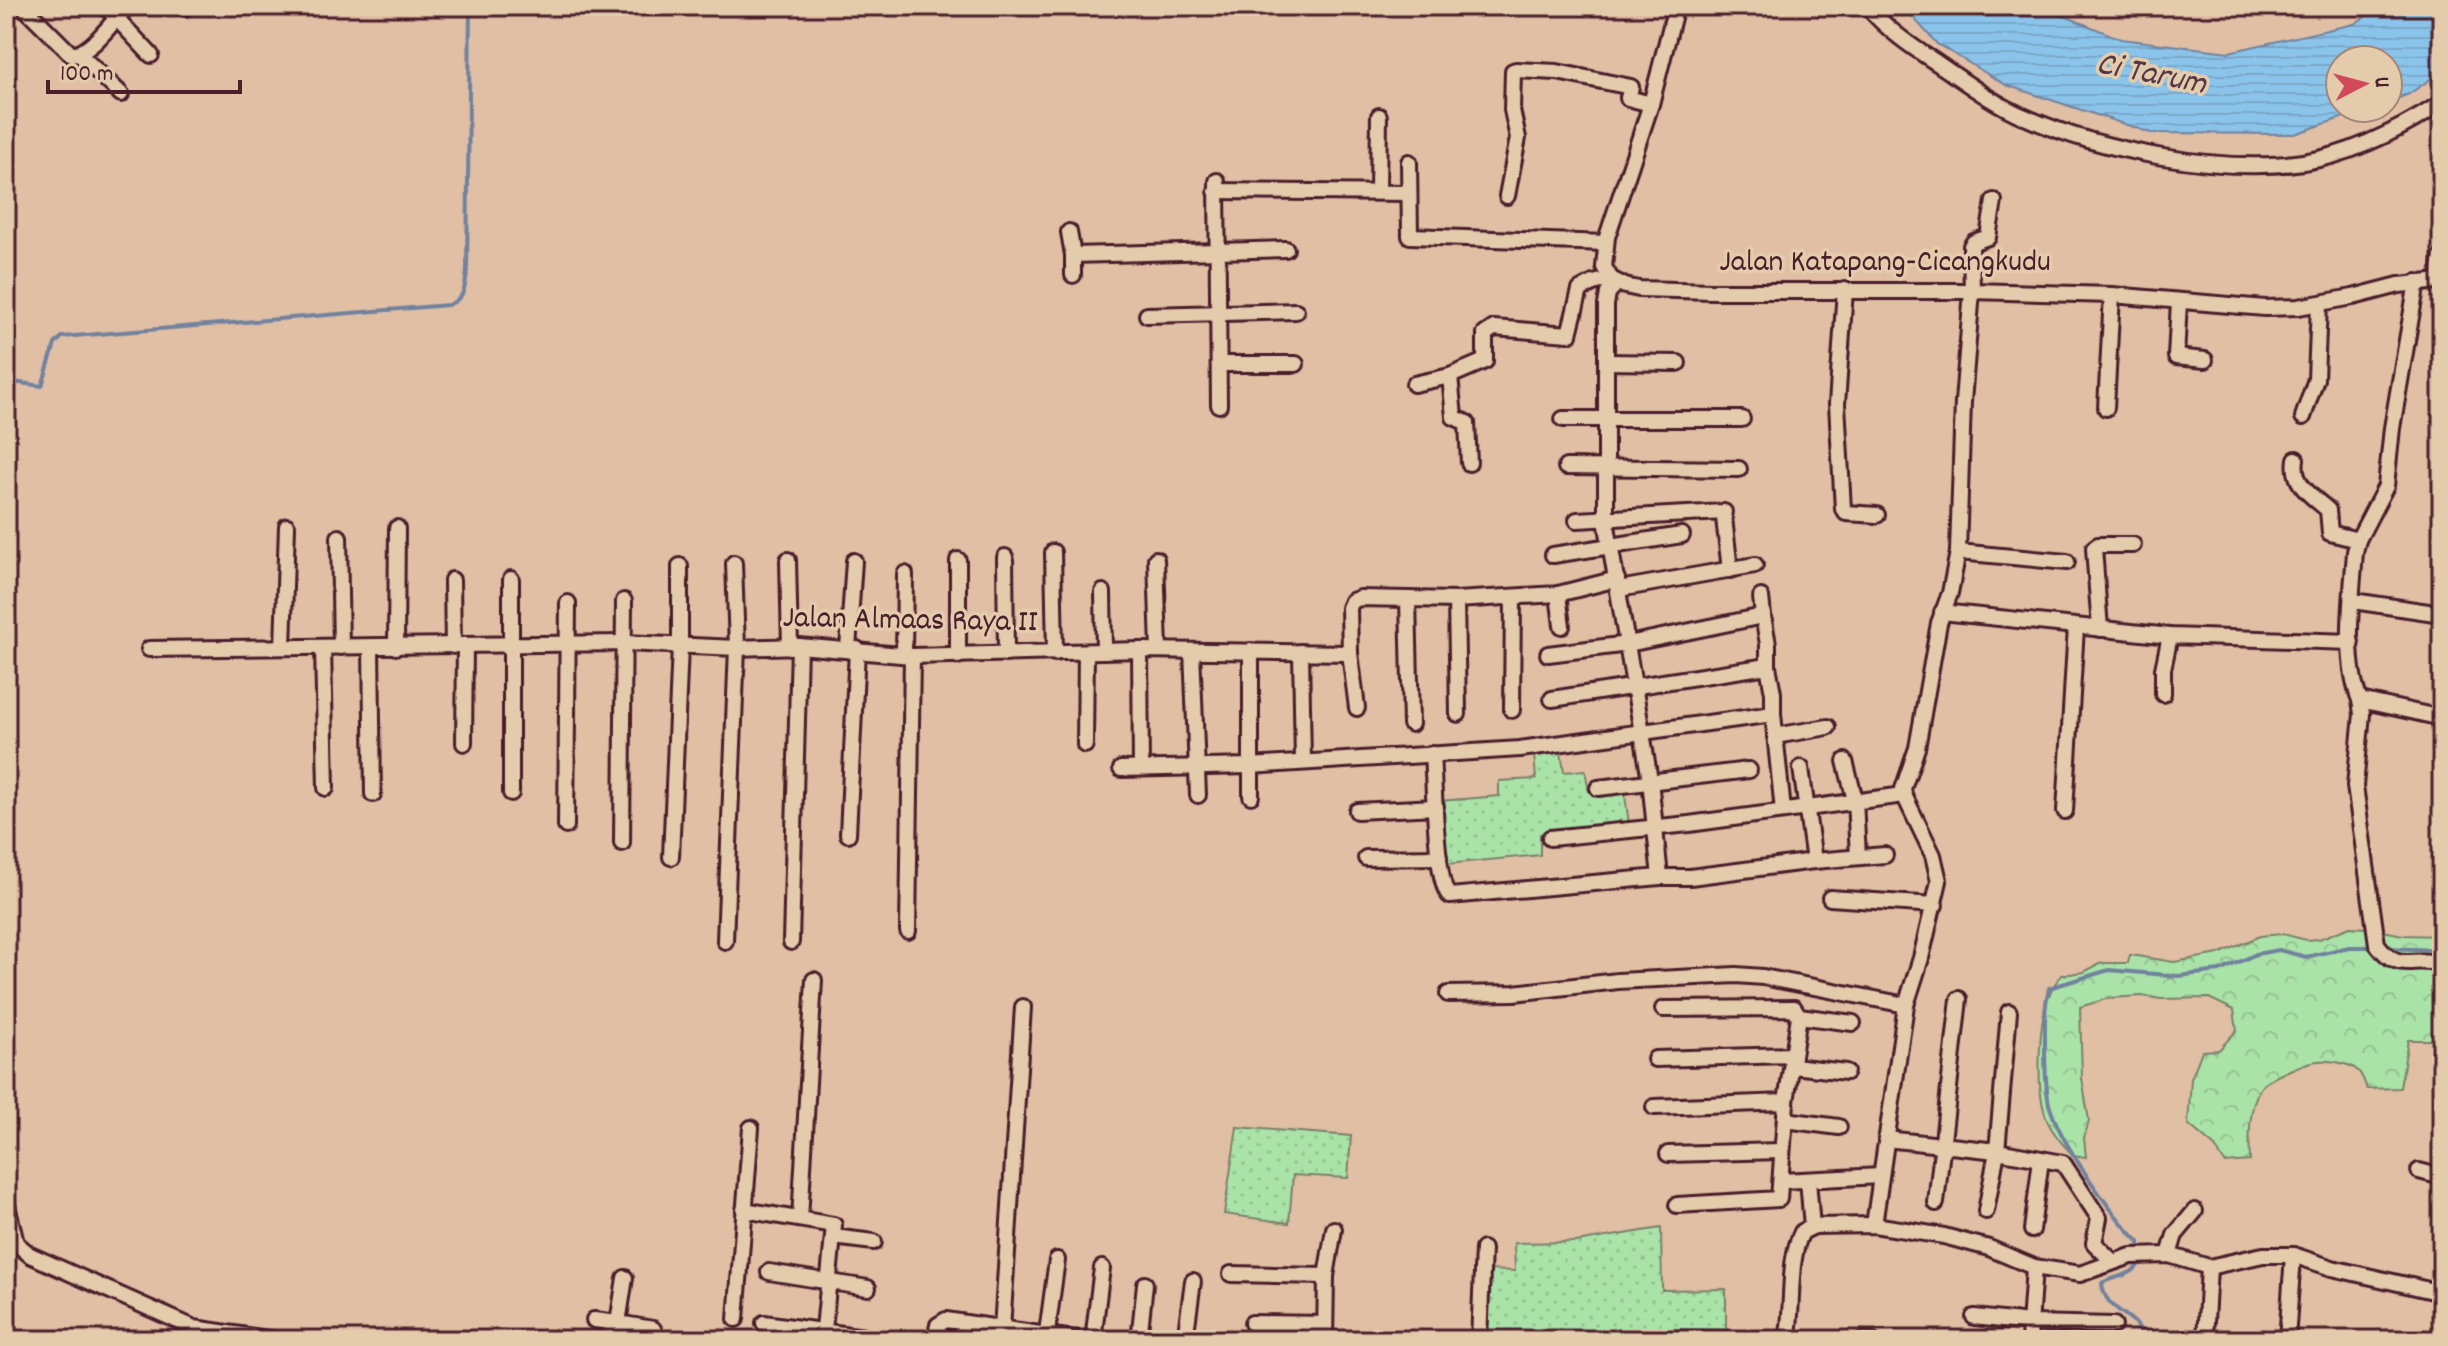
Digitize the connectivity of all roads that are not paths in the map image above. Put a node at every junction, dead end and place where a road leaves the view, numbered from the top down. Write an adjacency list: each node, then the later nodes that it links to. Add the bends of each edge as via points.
1 (23, 6): 7 (street, via 72,55)
2 (105, 6): 6 (street)
3 (128, 6): 6 (street)
4 (1676, 6): 11 (street)
5 (1867, 6): 10 (street, via 1920,52 2023,117 2096,141 2179,159 2244,165 2304,162 2364,144)
6 (116, 17): 7 (street); 8 (street)
7 (79, 54): 9 (street)
8 (151, 55)
9 (121, 94)
10 (2442, 103)
11 (1651, 104): 16 (street, via 1628,98 1631,87 1557,72 1513,71 1518,138); 19 (street)
12 (1379, 116): 14 (street)
13 (1409, 162): 15 (street)
14 (1378, 192): 15 (street); 21 (street, via 1216,186)
15 (1409, 193): 19 (street, via 1410,236)
16 (1507, 196)
17 (1994, 201): 29 (street, via 1988,237 1971,246)
18 (1069, 232): 22 (street)
19 (1606, 243): 25 (street, via 1604,267)
20 (1286, 249): 21 (street)
21 (1217, 252): 22 (street); 34 (street)
22 (1073, 255): 24 (street)
23 (2442, 256): 26 (street)
24 (1073, 275)
25 (1614, 281): 28 (street, Jalan Katapang-Cicangkudu, via 1639,289); 37 (street, via 1606,305); 41 (street, via 1580,290 1569,334 1494,328 1485,334 1485,361)
26 (2440, 281): 27 (street, Jalan Katapang-Cicangkudu)
27 (2417, 282): 32 (street, Jalan Katapang-Cicangkudu); 61 (street, via 2386,486)
28 (1845, 290): 29 (street, Jalan Katapang-Cicangkudu); 54 (street, via 1837,404 1843,509)
29 (1972, 291): 30 (street, Jalan Katapang-Cicangkudu); 65 (street)
30 (2112, 295): 31 (street, Jalan Katapang-Cicangkudu); 44 (street)
31 (2179, 302): 32 (street, Jalan Katapang-Cicangkudu, via 2265,308); 36 (street, via 2176,357)
32 (2319, 304): 45 (street, via 2316,379)
33 (1296, 311): 34 (street)
34 (1218, 312): 35 (street); 39 (street)
35 (1147, 315)
36 (2205, 360)
37 (1606, 362): 38 (street); 47 (street)
38 (1678, 363)
39 (1219, 364): 40 (street); 43 (street)
40 (1296, 364)
41 (1450, 376): 42 (street); 50 (street, via 1454,417 1467,423)
42 (1414, 384)
43 (1219, 405)
44 (2106, 408)
45 (2303, 417)
46 (1563, 419): 47 (street)
47 (1606, 419): 48 (street); 52 (street)
48 (1742, 419)
49 (2296, 459): 61 (street, via 2296,478 2328,510 2330,533)
50 (1469, 463)
51 (1566, 467): 52 (street)
52 (1606, 468): 53 (street); 56 (street)
53 (1739, 469)
54 (1877, 515)
55 (1577, 520): 56 (street)
56 (1606, 520): 62 (street); 76 (street, via 1724,515)
57 (287, 526): 105 (street)
58 (397, 528): 109 (street)
59 (1682, 535): 62 (street)
60 (339, 537): 107 (street)
61 (2358, 540): 88 (street)
62 (1611, 545): 66 (street); 80 (street)
63 (2133, 545): 95 (street, via 2094,548)
64 (1053, 552): 120 (street)
65 (1958, 552): 72 (street); 90 (street)
66 (1553, 555)
67 (1005, 557): 122 (street)
68 (1156, 559): 114 (street)
69 (788, 560): 104 (street)
70 (958, 560): 125 (street)
71 (854, 561): 112 (street)
72 (2067, 562)
73 (734, 563): 110 (street)
74 (1755, 565): 76 (street)
75 (680, 566): 103 (street)
76 (1730, 570): 80 (street)
77 (905, 574): 124 (street)
78 (511, 579): 102 (street)
79 (452, 580): 101 (street)
80 (1618, 584): 82 (street); 99 (street)
81 (1103, 592): 115 (street)
82 (1558, 594): 83 (street); 93 (street)
83 (1513, 597): 86 (street); 132 (street)
84 (1761, 597): 92 (street)
85 (1408, 599): 86 (street); 121 (street, via 1352,601); 136 (street)
86 (1456, 600): 133 (street)
87 (624, 601): 98 (street)
88 (2353, 601): 91 (street); 97 (street)
89 (568, 603): 100 (street)
90 (1942, 612): 94 (street); 157 (street)
91 (2442, 614)
92 (1763, 616): 99 (street); 126 (street)
93 (1562, 626)
94 (2076, 627): 95 (street); 164 (street)
95 (2100, 629): 96 (street)
96 (2170, 636): 97 (street); 128 (street)
97 (2351, 642): 130 (street)
98 (624, 643): 100 (street, Jalan Almaas Raya II); 103 (street, Jalan Almaas Raya II); 169 (street)
99 (1628, 644): 123 (street); 127 (street)
100 (568, 645): 102 (street, Jalan Almaas Raya II); 165 (street)
101 (459, 646): 102 (street, Jalan Almaas Raya II); 109 (street, Jalan Almaas Raya II); 140 (street)
102 (513, 646): 154 (street)
103 (680, 646): 110 (street, Jalan Almaas Raya II); 171 (street)
104 (794, 646): 110 (street, Jalan Almaas Raya II); 112 (street, Jalan Almaas Raya II); 181 (street)
105 (283, 647): 106 (street, Jalan Almaas Raya II); 111 (street, Jalan Almaas Raya II)
106 (323, 647): 107 (street, Jalan Almaas Raya II); 152 (street)
107 (341, 647): 108 (street, Jalan Almaas Raya II)
108 (371, 647): 109 (street, Jalan Almaas Raya II); 155 (street)
109 (396, 647)
110 (737, 648): 180 (street)
111 (149, 649)
112 (852, 649): 124 (street, Jalan Almaas Raya II); 167 (street)
113 (1140, 650): 114 (street, Jalan Almaas Raya II); 115 (street, Jalan Almaas Raya II); 147 (street)
114 (1159, 650): 116 (street, Jalan Almaas Raya II)
115 (1104, 651): 118 (street, Jalan Almaas Raya II)
116 (1192, 651): 117 (street, Jalan Almaas Raya II); 145 (street)
117 (1251, 651): 119 (street, Jalan Almaas Raya II); 146 (street)
118 (1086, 652): 120 (street, Jalan Almaas Raya II); 141 (street)
119 (1301, 652): 121 (street, Jalan Almaas Raya II); 143 (street)
120 (1055, 653): 122 (street, Jalan Almaas Raya II)
121 (1350, 653): 131 (street)
122 (1006, 654): 125 (street, Jalan Almaas Raya II)
123 (1548, 654)
124 (908, 656): 125 (street, Jalan Almaas Raya II); 179 (street)
125 (958, 656)
126 (1768, 666): 127 (street); 134 (street)
127 (1635, 687): 129 (street); 138 (street)
128 (2163, 694)
129 (1552, 699)
130 (2360, 700): 135 (street); 182 (street, via 2355,786 2377,944 2397,963)
131 (1357, 708)
132 (1512, 710)
133 (1458, 714)
134 (1773, 714): 138 (street); 139 (street)
135 (2442, 718)
136 (1411, 724)
137 (1828, 727): 139 (street)
138 (1642, 734): 142 (street); 151 (street)
139 (1775, 736): 163 (street)
140 (464, 743)
141 (1085, 745)
142 (1432, 754): 143 (street); 160 (street)
143 (1303, 761): 146 (street)
144 (1845, 761): 159 (street)
145 (1197, 766): 146 (street); 147 (street); 156 (street)
146 (1250, 766): 158 (street)
147 (1141, 768): 149 (street)
148 (1801, 768): 161 (street)
149 (1121, 769)
150 (1749, 770): 151 (street)
151 (1650, 780): 153 (street); 166 (street)
152 (326, 788)
153 (1598, 788)
154 (511, 793)
155 (373, 794)
156 (1198, 795)
157 (1904, 795): 159 (street); 178 (street, via 1939,871)
158 (1251, 796)
159 (1855, 800): 161 (street); 173 (street)
160 (1436, 807): 162 (street); 172 (street)
161 (1807, 807): 163 (street); 175 (street)
162 (1357, 811)
163 (1783, 811): 166 (street)
164 (2065, 811)
165 (566, 826)
166 (1656, 828): 168 (street); 176 (street)
167 (848, 834)
168 (1550, 838)
169 (622, 843)
170 (1885, 855): 173 (street)
171 (671, 857)
172 (1439, 857): 174 (street); 176 (street, via 1444,890 1450,896)
173 (1858, 857): 175 (street)
174 (1366, 858)
175 (1814, 861): 176 (street)
176 (1660, 877)
177 (1830, 898): 178 (street)
178 (1935, 905): 186 (street)
179 (908, 931)
180 (725, 941)
181 (791, 942)
182 (2442, 965)
183 (814, 980): 219 (street)
184 (1448, 994): 186 (street, via 1736,975)
185 (1959, 999): 203 (street)
186 (1906, 1005): 202 (street)
187 (1023, 1007): 252 (street)
188 (1663, 1009): 190 (street, via 1794,1008)
189 (2009, 1012): 205 (street)
190 (1799, 1016): 191 (street); 195 (street)
191 (1853, 1023)
192 (6, 1045): 194 (street)
193 (1655, 1059): 195 (street)
194 (6, 1060)
195 (1793, 1061): 196 (street); 197 (street)
196 (1846, 1072)
197 (1786, 1102): 198 (street); 199 (street)
198 (1654, 1107)
199 (1785, 1120): 200 (street); 204 (street)
200 (1839, 1127)
201 (751, 1128): 216 (street)
202 (1886, 1139): 203 (street); 209 (street)
203 (1942, 1146): 205 (street); 214 (street)
204 (1781, 1151): 206 (street); 212 (street)
205 (1997, 1151): 207 (street); 217 (street)
206 (1668, 1154)
207 (2041, 1159): 223 (street); 230 (street, via 2063,1163 2099,1218 2094,1243)
208 (2419, 1171): 210 (street)
209 (1881, 1176): 211 (street); 220 (street)
210 (2442, 1177)
211 (1808, 1180): 212 (street); 221 (street)
212 (1781, 1181): 215 (street, via 1777,1201)
213 (6, 1201): 253 (street, via 16,1243 25,1252 175,1321)
214 (1936, 1203)
215 (1677, 1205)
216 (744, 1210): 219 (street); 244 (street)
217 (1986, 1211)
218 (2195, 1211): 227 (street, via 2175,1235)
219 (800, 1219): 224 (street, via 834,1225)
220 (1874, 1225): 221 (street); 231 (street, via 1944,1236)
221 (1812, 1227): 267 (street, via 1802,1232 1795,1251)
222 (1334, 1229): 236 (street)
223 (2032, 1230)
224 (833, 1237): 225 (street); 239 (street)
225 (874, 1242)
226 (1483, 1249): 266 (street)
227 (2169, 1255): 230 (street); 232 (street)
228 (2293, 1255): 232 (street, via 2263,1255); 242 (street); 272 (street)
229 (1057, 1260): 256 (street)
230 (2112, 1261): 231 (street, via 2080,1274)
231 (2034, 1267): 249 (street)
232 (2209, 1267): 271 (street)
233 (1102, 1268): 262 (street)
234 (769, 1272): 239 (street)
235 (1231, 1274): 236 (street)
236 (1326, 1276): 250 (street)
237 (625, 1278): 246 (street)
238 (1193, 1281): 264 (street)
239 (829, 1282): 241 (street); 254 (street)
240 (1145, 1284): 263 (street)
241 (868, 1288)
242 (2442, 1293)
243 (1974, 1317): 249 (street)
244 (736, 1319)
245 (594, 1320): 246 (street)
246 (616, 1323): 258 (street); 259 (street, via 653,1329)
247 (764, 1323): 254 (street)
248 (1252, 1323): 250 (street)
249 (2030, 1323): 251 (street); 270 (street)
250 (1325, 1324): 265 (street)
251 (2114, 1325)
252 (1002, 1329): 256 (street); 260 (street, via 946,1320 938,1325)
253 (227, 1337): 257 (street)
254 (823, 1337): 255 (street)
255 (864, 1337)
256 (1046, 1338): 261 (street)
257 (275, 1340)
258 (610, 1340)
259 (658, 1340)
260 (935, 1340)
261 (1081, 1340)
262 (1093, 1340)
263 (1139, 1340)
264 (1185, 1340)
265 (1325, 1340)
266 (1479, 1340)
267 (1787, 1340)
268 (1862, 1340): 269 (street)
269 (1872, 1340)
270 (2029, 1340)
271 (2205, 1340)
272 (2287, 1340)

